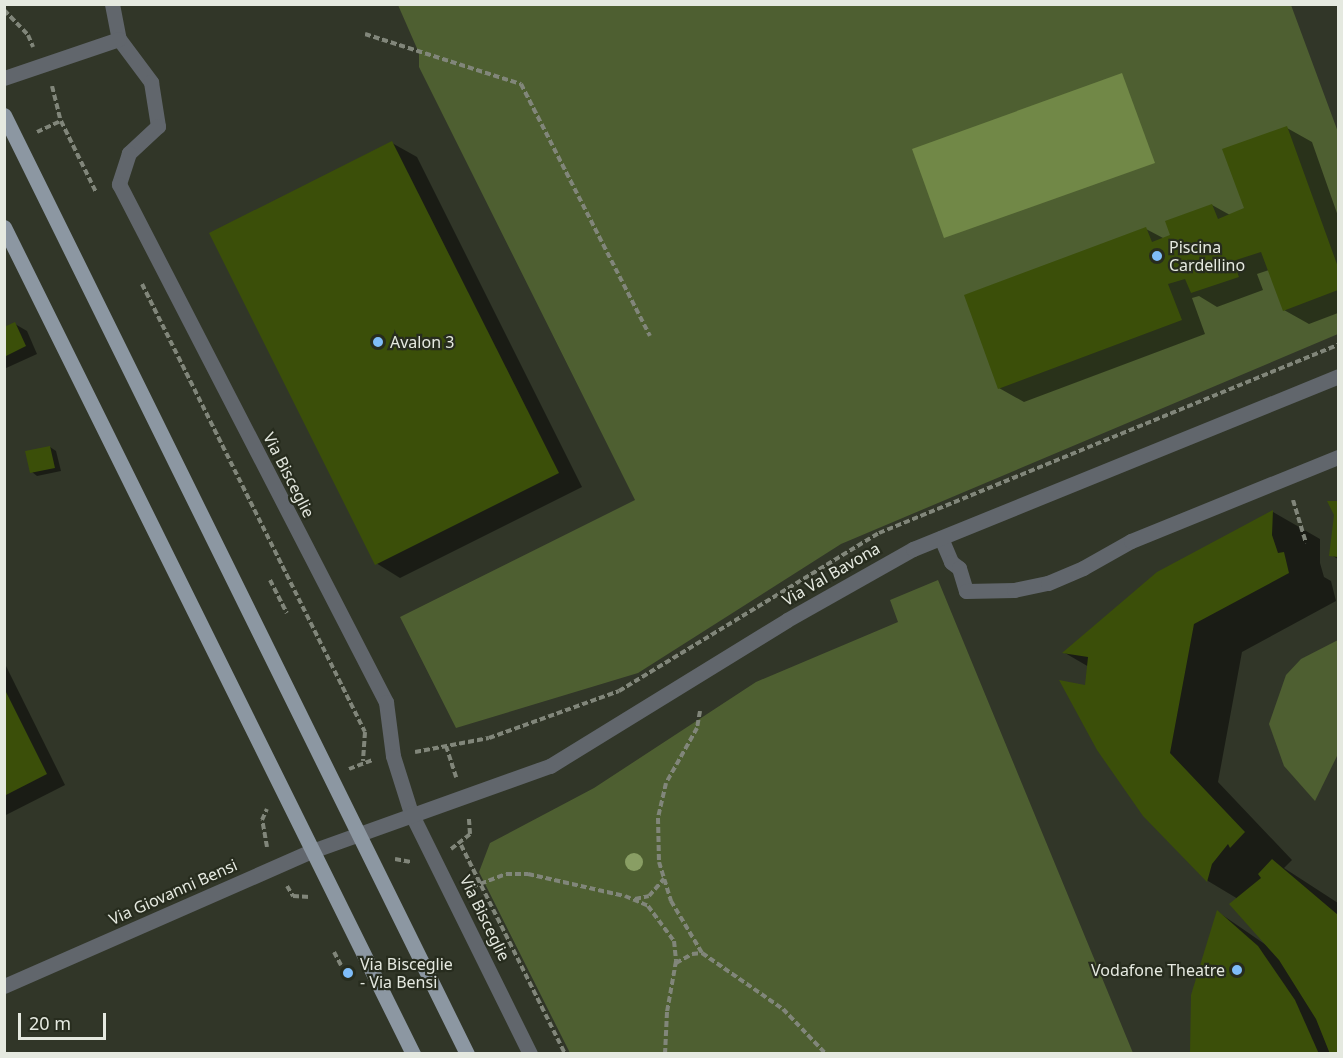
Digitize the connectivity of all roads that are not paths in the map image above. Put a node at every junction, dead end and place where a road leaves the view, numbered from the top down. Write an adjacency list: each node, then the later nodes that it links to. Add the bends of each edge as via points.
1 (112, 4): 2 (street)
2 (119, 39): 3 (street); 9 (street, Via Bisceglie, via 151,82 158,126 129,153 119,184 386,702 393,756)
3 (4, 78)
4 (4, 115): 10 (main road)
5 (4, 227): 11 (main road)
6 (1338, 376): 8 (street, Via Val Bavona)
7 (1338, 458): 8 (street, via 1131,541 1048,583 1014,590 966,591 959,568 951,562)
8 (941, 538): 9 (street, Via Val Bavona, via 873,570 787,620 550,766)
9 (411, 813): 10 (street, Via Val Bavona); 15 (street, Via Bisceglie)
10 (358, 833): 11 (street, Via Giovanni Bensi); 14 (main road)
11 (312, 850): 12 (street, Via Giovanni Bensi); 13 (main road)
12 (4, 986)
13 (413, 1053)
14 (467, 1053)
15 (530, 1053)

